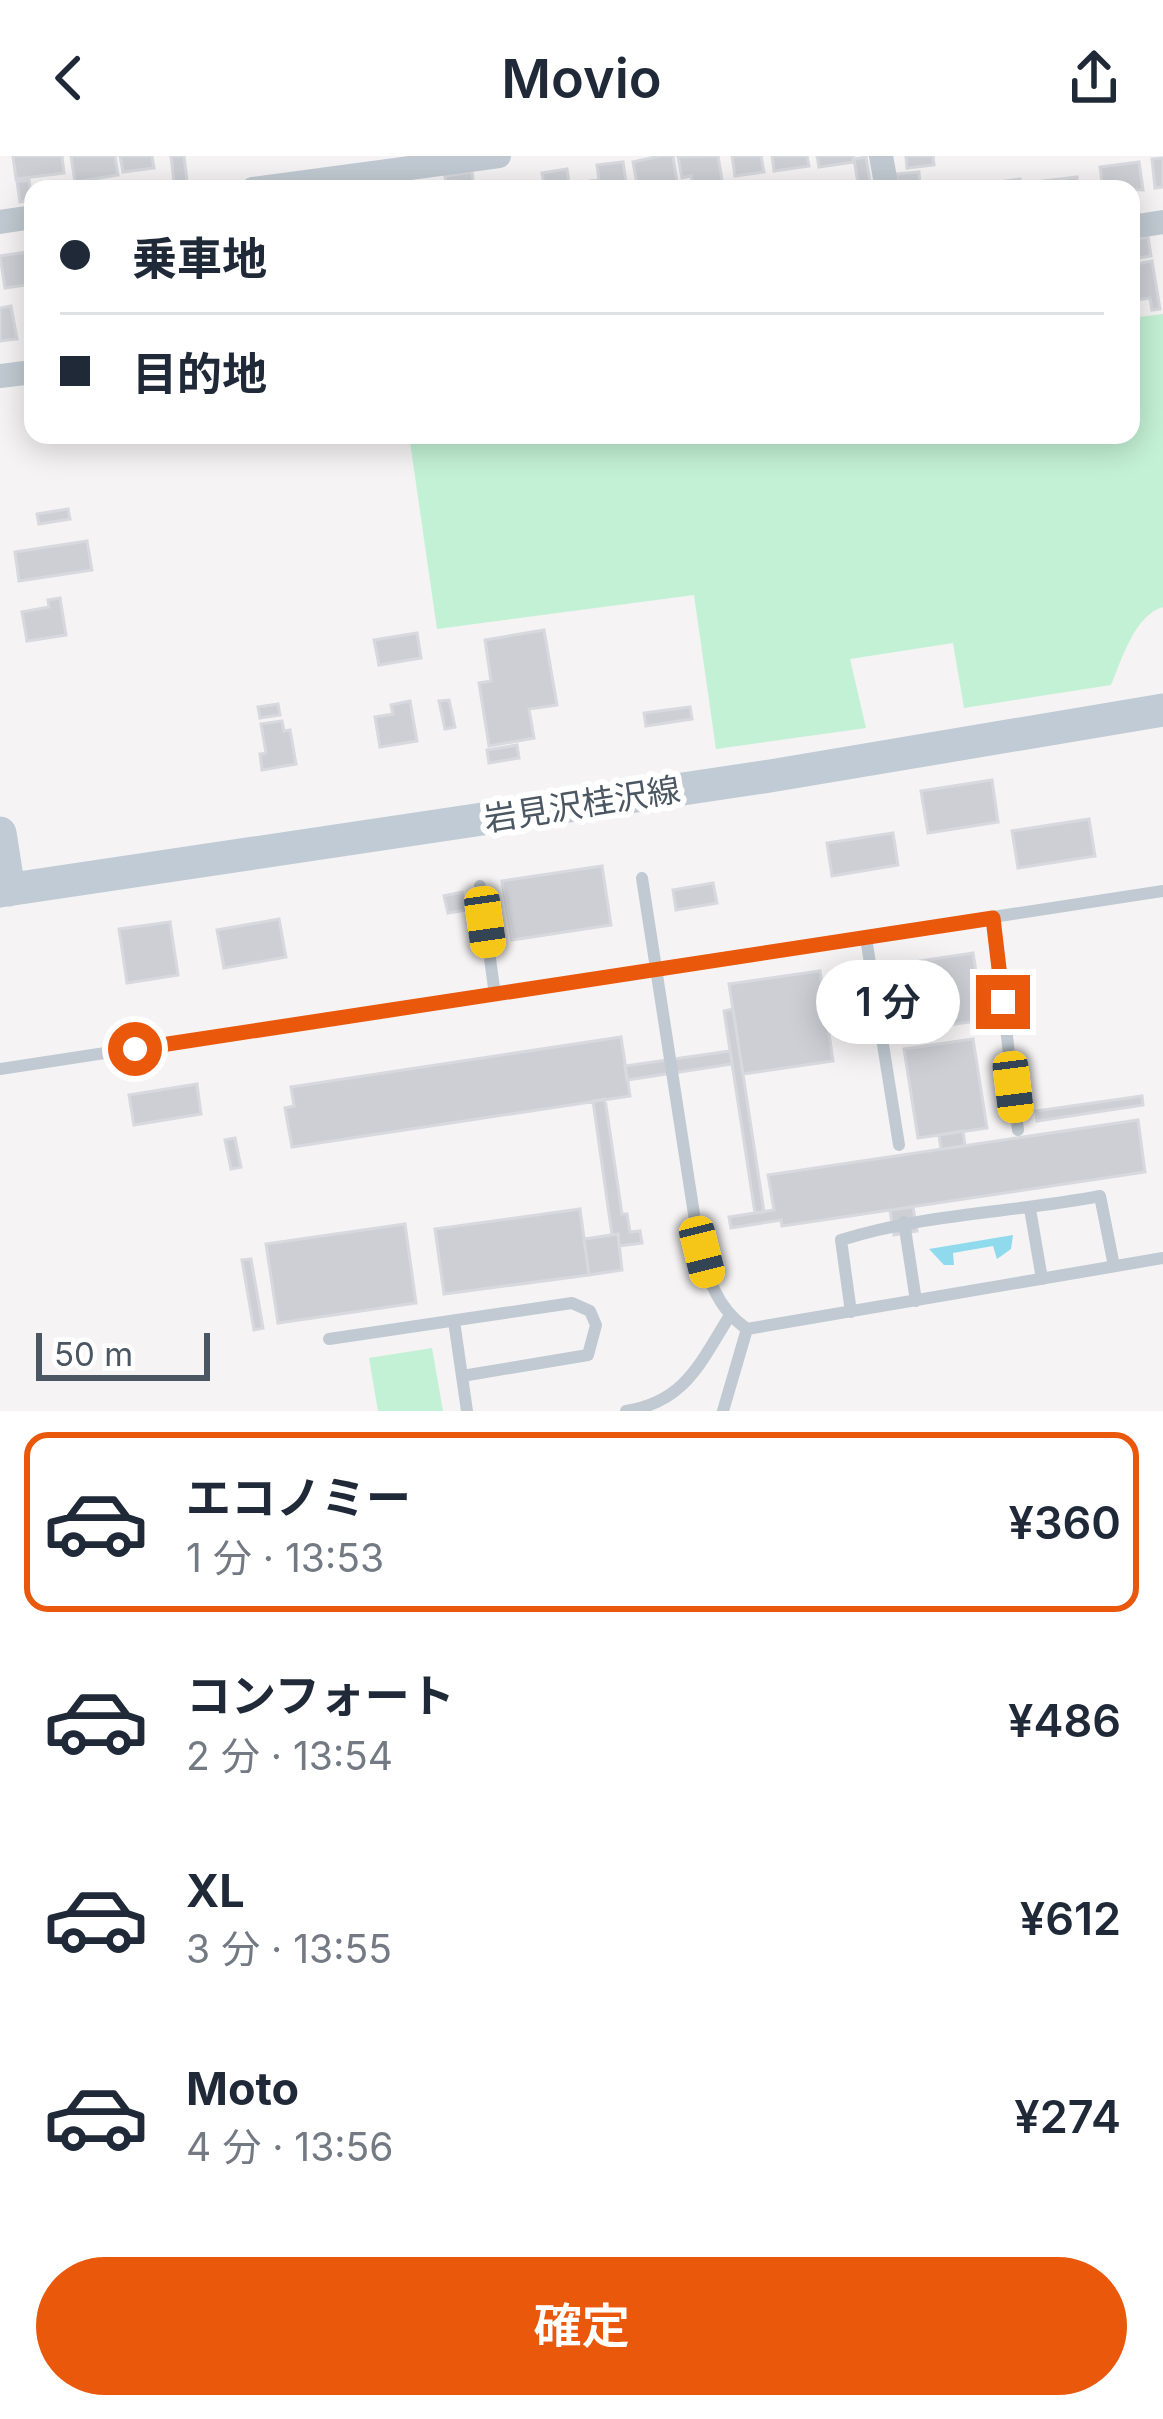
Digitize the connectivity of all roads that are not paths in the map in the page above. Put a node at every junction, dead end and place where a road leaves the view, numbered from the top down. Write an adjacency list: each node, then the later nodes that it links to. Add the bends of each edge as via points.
1 (499, 156): 2 (street)
2 (374, 173): 3 (street)
3 (322, 180)
4 (1163, 710): 8 (main road, 岩見沢桂沢線)
5 (0, 833): 8 (main road)
6 (642, 878): 12 (lane)
7 (480, 886): 13 (lane)
8 (5, 891)
9 (1163, 891): 10 (lane)
10 (993, 918): 11 (lane); 15 (lane)
11 (866, 938): 12 (lane); 16 (lane)
12 (656, 971): 13 (lane); 24 (lane, via 696,1227)
13 (495, 995): 14 (lane)
14 (0, 1070)
15 (1018, 1130)
16 (899, 1145)
17 (1030, 1209): 18 (lane); 20 (lane, via 1100,1196); 21 (lane)
18 (904, 1222): 22 (lane); 23 (lane, via 841,1240)
19 (1163, 1258): 20 (lane)
20 (1114, 1266): 21 (lane)
21 (1042, 1279): 22 (lane)
22 (916, 1301): 23 (lane)
23 (851, 1312): 26 (lane)
24 (729, 1317): 26 (lane); 30 (lane, via 671,1397)
25 (454, 1322): 27 (lane); 28 (lane); 28 (lane, via 572,1303 596,1324 588,1355)
26 (747, 1329): 31 (lane)
27 (328, 1339)
28 (462, 1376): 29 (lane)
29 (467, 1411)
30 (626, 1411)
31 (723, 1411)

